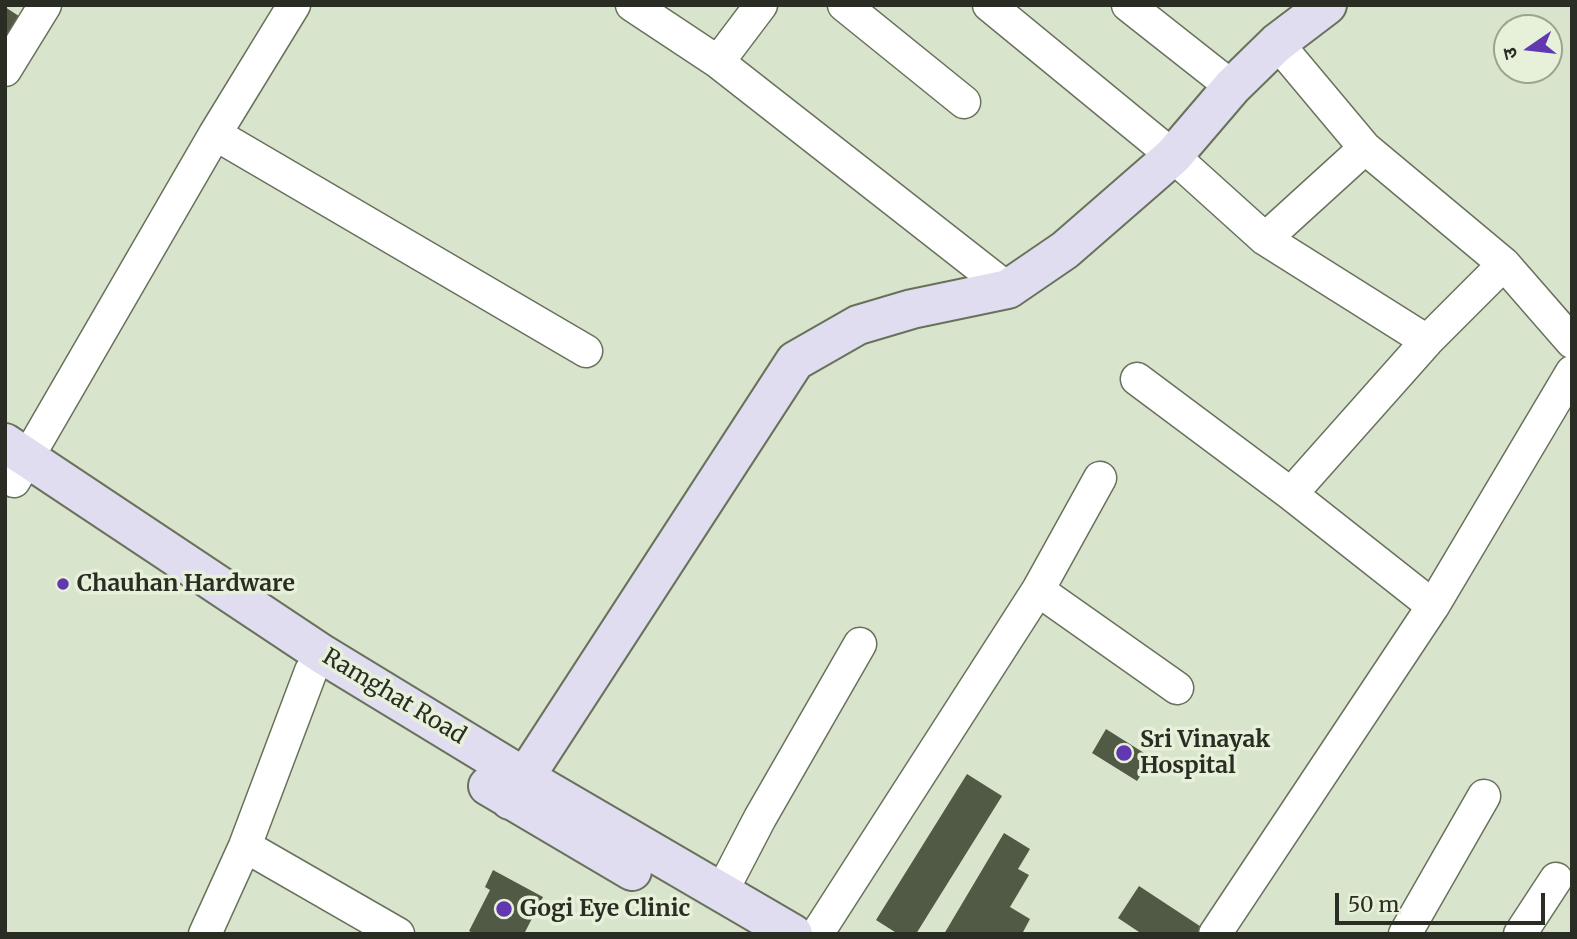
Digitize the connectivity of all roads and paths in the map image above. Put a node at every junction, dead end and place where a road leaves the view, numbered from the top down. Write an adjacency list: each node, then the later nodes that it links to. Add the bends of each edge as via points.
1 (45, 5): 11 (street)
2 (294, 5): 14 (street)
3 (632, 5): 10 (street)
4 (761, 5): 10 (street)
5 (844, 5): 13 (street)
6 (989, 5): 16 (street)
7 (1128, 5): 12 (street)
8 (1310, 10): 9 (main road)
9 (1277, 43): 12 (main road); 15 (street)
10 (718, 62): 19 (street)
11 (5, 70)
12 (1232, 87): 16 (main road)
13 (964, 102)
14 (215, 134): 22 (street); 25 (street)
15 (1365, 148): 17 (street); 18 (street)
16 (1173, 156): 17 (street); 19 (main road, via 1065,250)
17 (1265, 239): 20 (street)
18 (1504, 264): 20 (street); 21 (street)
19 (1008, 289): 33 (main road, via 912,309 858,326 795,361)
20 (1427, 341): 27 (street)
21 (1572, 342)
22 (586, 351)
23 (1572, 372): 29 (street)
24 (1136, 379): 27 (street)
25 (13, 464): 31 (main road, Ramghat Road); 33 (main road, Ramghat Road, via 322,654)
26 (1100, 478): 28 (street)
27 (1291, 494): 29 (street)
28 (1038, 590): 32 (street); 42 (street)
29 (1433, 606): 43 (street)
30 (860, 644): 37 (street)
31 (311, 671): 33 (main road, Ramghat Road); 35 (street)
32 (1177, 688)
33 (517, 789): 37 (main road, Ramghat Road); 40 (main road, Ramghat Road)
34 (1484, 796): 44 (street)
35 (245, 846): 38 (street); 39 (street)
36 (1556, 879): 45 (street)
37 (721, 893): 41 (main road, Ramghat Road)
38 (205, 934)
39 (398, 934)
40 (740, 934)
41 (793, 934)
42 (817, 934)
43 (1215, 934)
44 (1405, 934)
45 (1520, 934)

